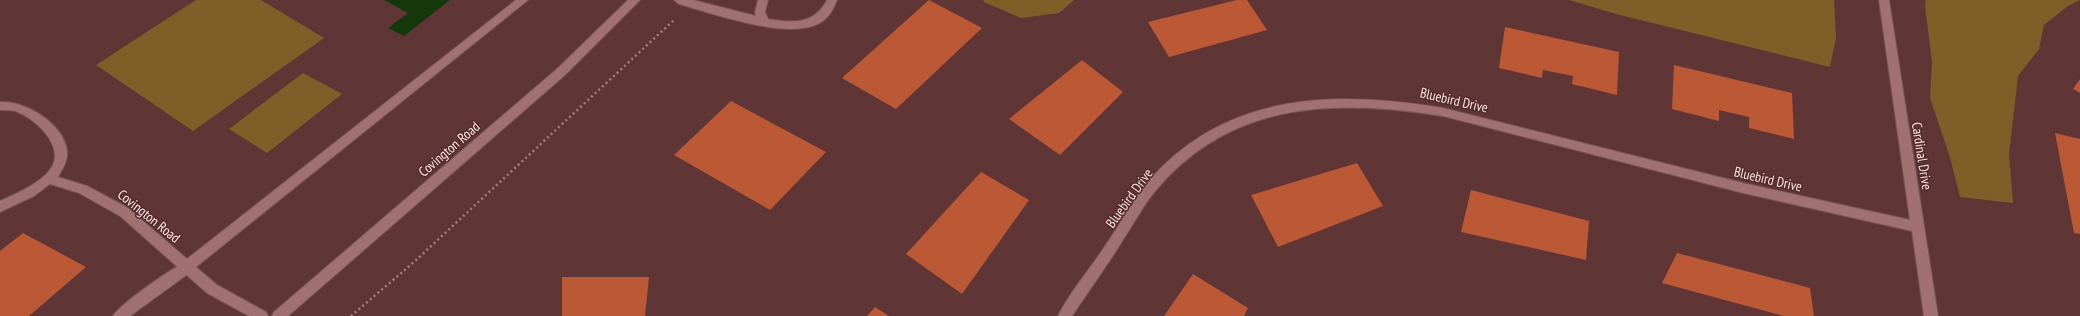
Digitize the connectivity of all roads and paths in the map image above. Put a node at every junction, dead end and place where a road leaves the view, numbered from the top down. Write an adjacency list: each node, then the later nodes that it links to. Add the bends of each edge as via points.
1 (523, 0): 12 (street)
2 (634, 0): 15 (street, Covington Road, via 561,72)
3 (763, 0): 7 (street, via 760,12)
4 (832, 0): 7 (street, via 820,18 806,24 791,27)
5 (1884, 0): 11 (street, Cardinal Drive)
6 (682, 1): 7 (street); 16 (path, via 668,27 414,262)
7 (764, 22)
8 (0, 106): 9 (street, via 26,109 54,133 61,147 60,160)
9 (50, 179): 10 (street, via 28,195); 12 (street, Covington Road, via 83,189 118,208)
10 (0, 206)
11 (1918, 227): 17 (street, Bluebird Drive, via 1743,188 1443,112 1372,101 1329,102 1295,106 1253,117 1209,136 1188,150 1152,186); 18 (street, Cardinal Drive)
12 (186, 266): 13 (street); 14 (street, Covington Road, via 212,289)
13 (120, 316)
14 (261, 316)
15 (279, 316)
16 (351, 316)
17 (1065, 316)
18 (1930, 316)

